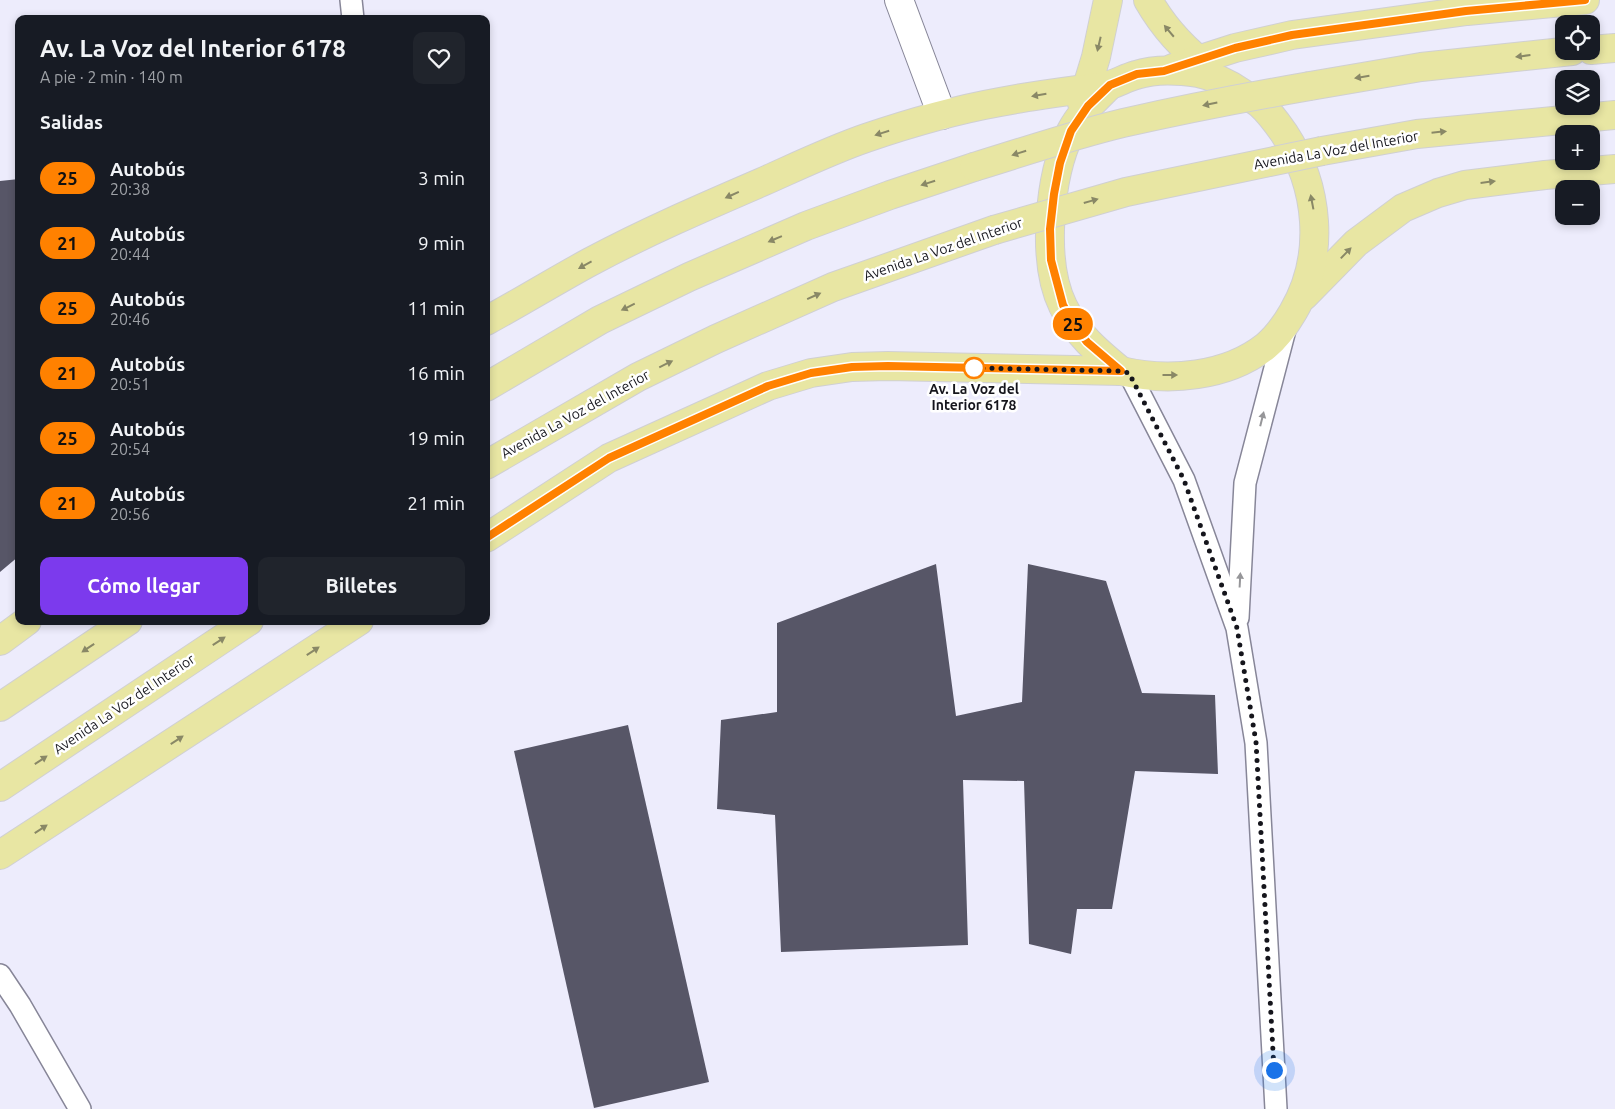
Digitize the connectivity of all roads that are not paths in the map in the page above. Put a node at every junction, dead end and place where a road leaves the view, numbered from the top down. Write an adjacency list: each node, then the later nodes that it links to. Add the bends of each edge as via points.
1 (351, 0): 6 (lane)
2 (899, 0): 14 (street)
3 (1108, 0): 12 (main road, one-way to 12, via 1100,41)
4 (1148, 0): 10 (main road, one-way to 4, via 1159,20)
5 (1585, 0): 10 (main road, via 1466,11 1292,35)
6 (353, 15)
7 (1615, 48): 8 (main road)
8 (1600, 49)
9 (1555, 53): 20 (main road, one-way to 20, bridge, via 1421,67 1310,86 1214,103 1060,140 806,226 600,320)
10 (1198, 60): 11 (main road); 13 (main road)
11 (1164, 71): 12 (main road, via 1137,74); 13 (main road, via 1200,73)
12 (1099, 86): 14 (main road, one-way to 14); 19 (main road, via 1071,131 1060,163 1050,229 1051,260 1063,305 1074,325 1087,342)
13 (1232, 86): 17 (main road, one-way to 13, via 1309,276 1314,251 1312,198 1292,145 1278,124 1260,104)
14 (942, 115): 18 (main road, one-way to 18, via 865,138 681,218 592,261)
15 (1615, 115): 21 (main road, Avenida La Voz del Interior, one-way to 15, bridge, via 638,377 716,339 834,287 994,230 1126,192 1322,151 1418,134)
16 (1615, 170): 17 (main road, one-way to 16, via 1356,242 1403,208 1465,185)
17 (1293, 312): 19 (main road, one-way to 17, via 1174,376 1224,369 1248,359 1269,344); 27 (lane, one-way to 17, via 1245,483)
18 (490, 319)
19 (1125, 372): 22 (main road, via 888,366 811,373 768,386 609,458); 27 (lane, via 1184,480)
20 (490, 385)
21 (490, 462)
22 (490, 535)
23 (22, 625): 28 (main road)
24 (122, 625): 29 (main road, one-way to 29)
25 (243, 625): 30 (main road, Avenida La Voz del Interior, one-way to 25)
26 (353, 625): 31 (main road, one-way to 26)
27 (1237, 628): 34 (lane, via 1256,742)
28 (0, 641)
29 (0, 707)
30 (0, 787)
31 (0, 856)
32 (0, 975): 33 (lane)
33 (80, 1109)
34 (1276, 1109)

